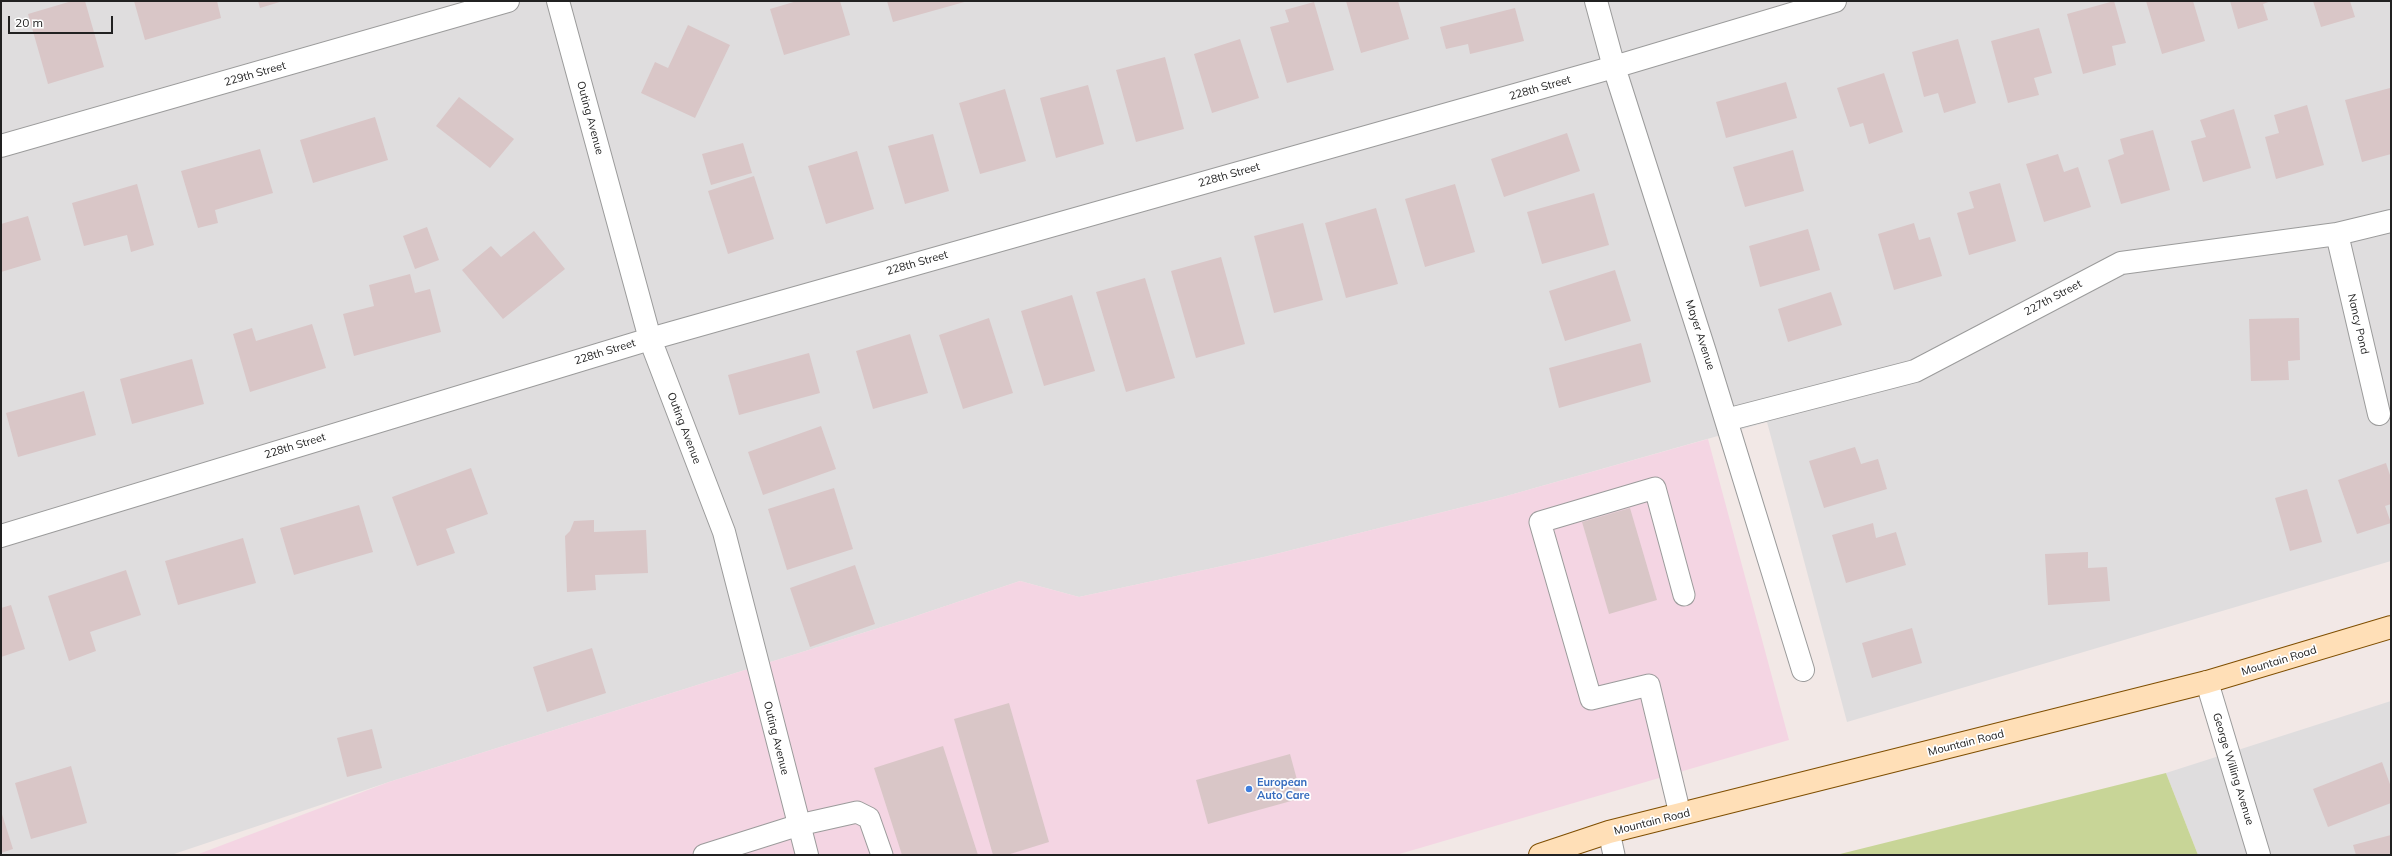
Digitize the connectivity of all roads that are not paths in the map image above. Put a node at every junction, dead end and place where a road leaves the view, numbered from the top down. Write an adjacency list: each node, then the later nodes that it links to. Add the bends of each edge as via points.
1 (508, 1): 6 (street, 229th Street)
2 (558, 1): 9 (street, Outing Avenue)
3 (1596, 1): 5 (street, Mayer Avenue)
4 (1835, 1): 5 (street, 228th Street)
5 (1614, 67): 9 (street, 228th Street); 11 (street, Mayer Avenue)
6 (1, 146)
7 (2391, 221): 8 (street, 227th Street)
8 (2337, 234): 10 (street, Nancy Pond); 11 (street, 227th Street, via 2121,263 1915,371)
9 (650, 338): 12 (street, 228th Street); 18 (street, Outing Avenue, via 724,532)
10 (2379, 414)
11 (1726, 420): 15 (street, Mayer Avenue)
12 (1, 536)
13 (1684, 595): 17 (lane, via 1656,488 1540,522 1591,699 1649,685)
14 (2391, 627): 16 (main road, Mountain Road)
15 (1802, 670)
16 (2207, 682): 17 (main road, Mountain Road); 25 (street, George Willing Avenue)
17 (1680, 814): 19 (main road, Mountain Road)
18 (799, 825): 20 (lane); 21 (street, Outing Avenue); 22 (lane, via 857,812 869,818)
19 (1609, 832): 23 (main road, Mountain Road); 24 (lane)
20 (704, 855)
21 (807, 855)
22 (882, 855)
23 (1540, 855)
24 (1614, 855)
25 (2259, 855)

